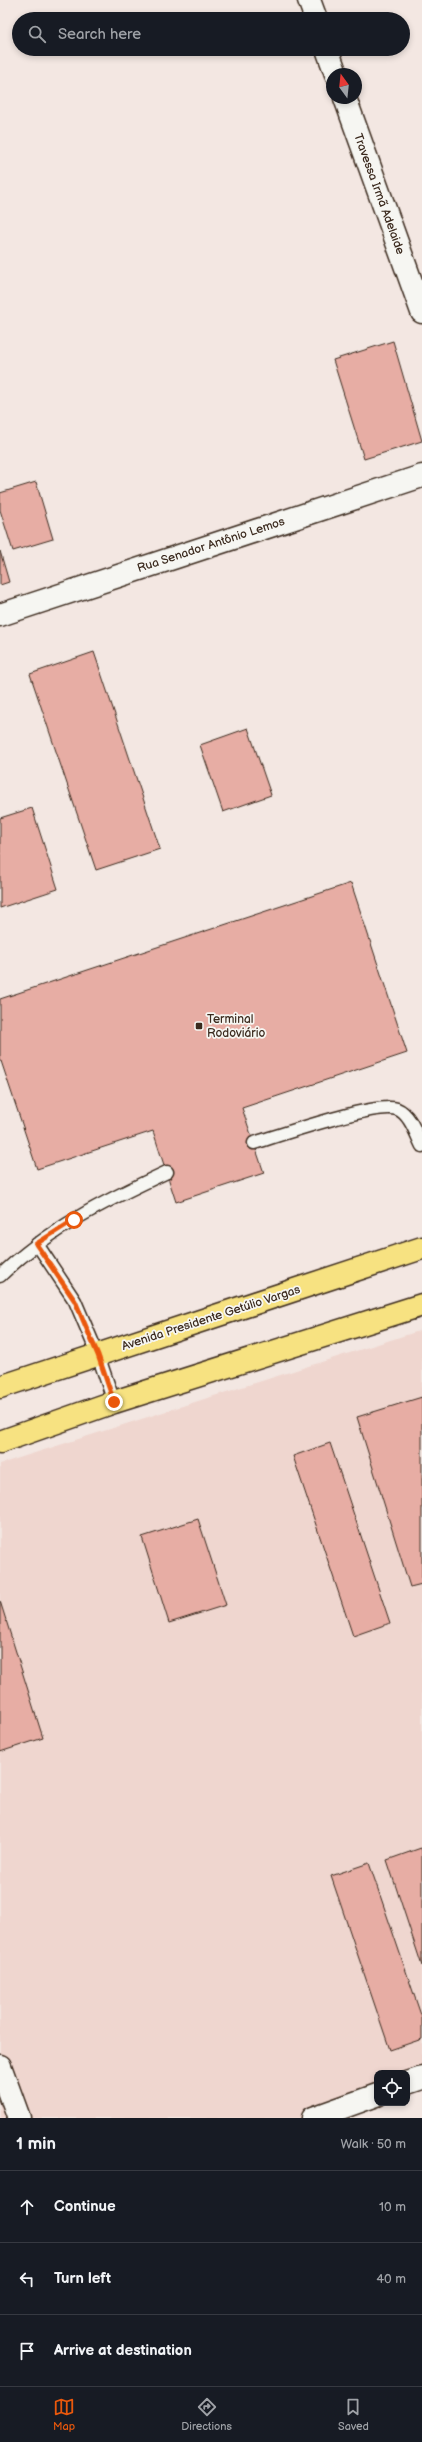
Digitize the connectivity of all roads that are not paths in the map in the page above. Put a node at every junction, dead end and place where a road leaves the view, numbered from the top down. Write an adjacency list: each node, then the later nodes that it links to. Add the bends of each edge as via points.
1 (309, 0): 2 (street)
2 (313, 12)
3 (330, 56): 4 (street)
4 (334, 68)
5 (347, 104): 6 (street, Travessa Irmã Adelaide)
6 (422, 312)
7 (422, 476): 8 (street, Rua Senador Antônio Lemos)
8 (0, 615)
9 (254, 1143): 10 (lane, via 361,1112 387,1108 403,1113)
10 (422, 1146)
11 (167, 1172): 12 (lane, via 97,1205)
12 (36, 1244): 14 (lane); 16 (lane, via 75,1301)
13 (422, 1248): 16 (highway, Avenida Presidente Getúlio Vargas)
14 (0, 1276)
15 (422, 1305): 18 (highway)
16 (98, 1355): 17 (highway, Avenida Presidente Getúlio Vargas); 18 (lane)
17 (0, 1387)
18 (114, 1402): 19 (highway)
19 (0, 1442)
20 (0, 2066): 24 (street)
21 (422, 2078): 22 (street)
22 (410, 2083)
23 (374, 2095): 25 (street)
24 (19, 2118)
25 (313, 2118)

